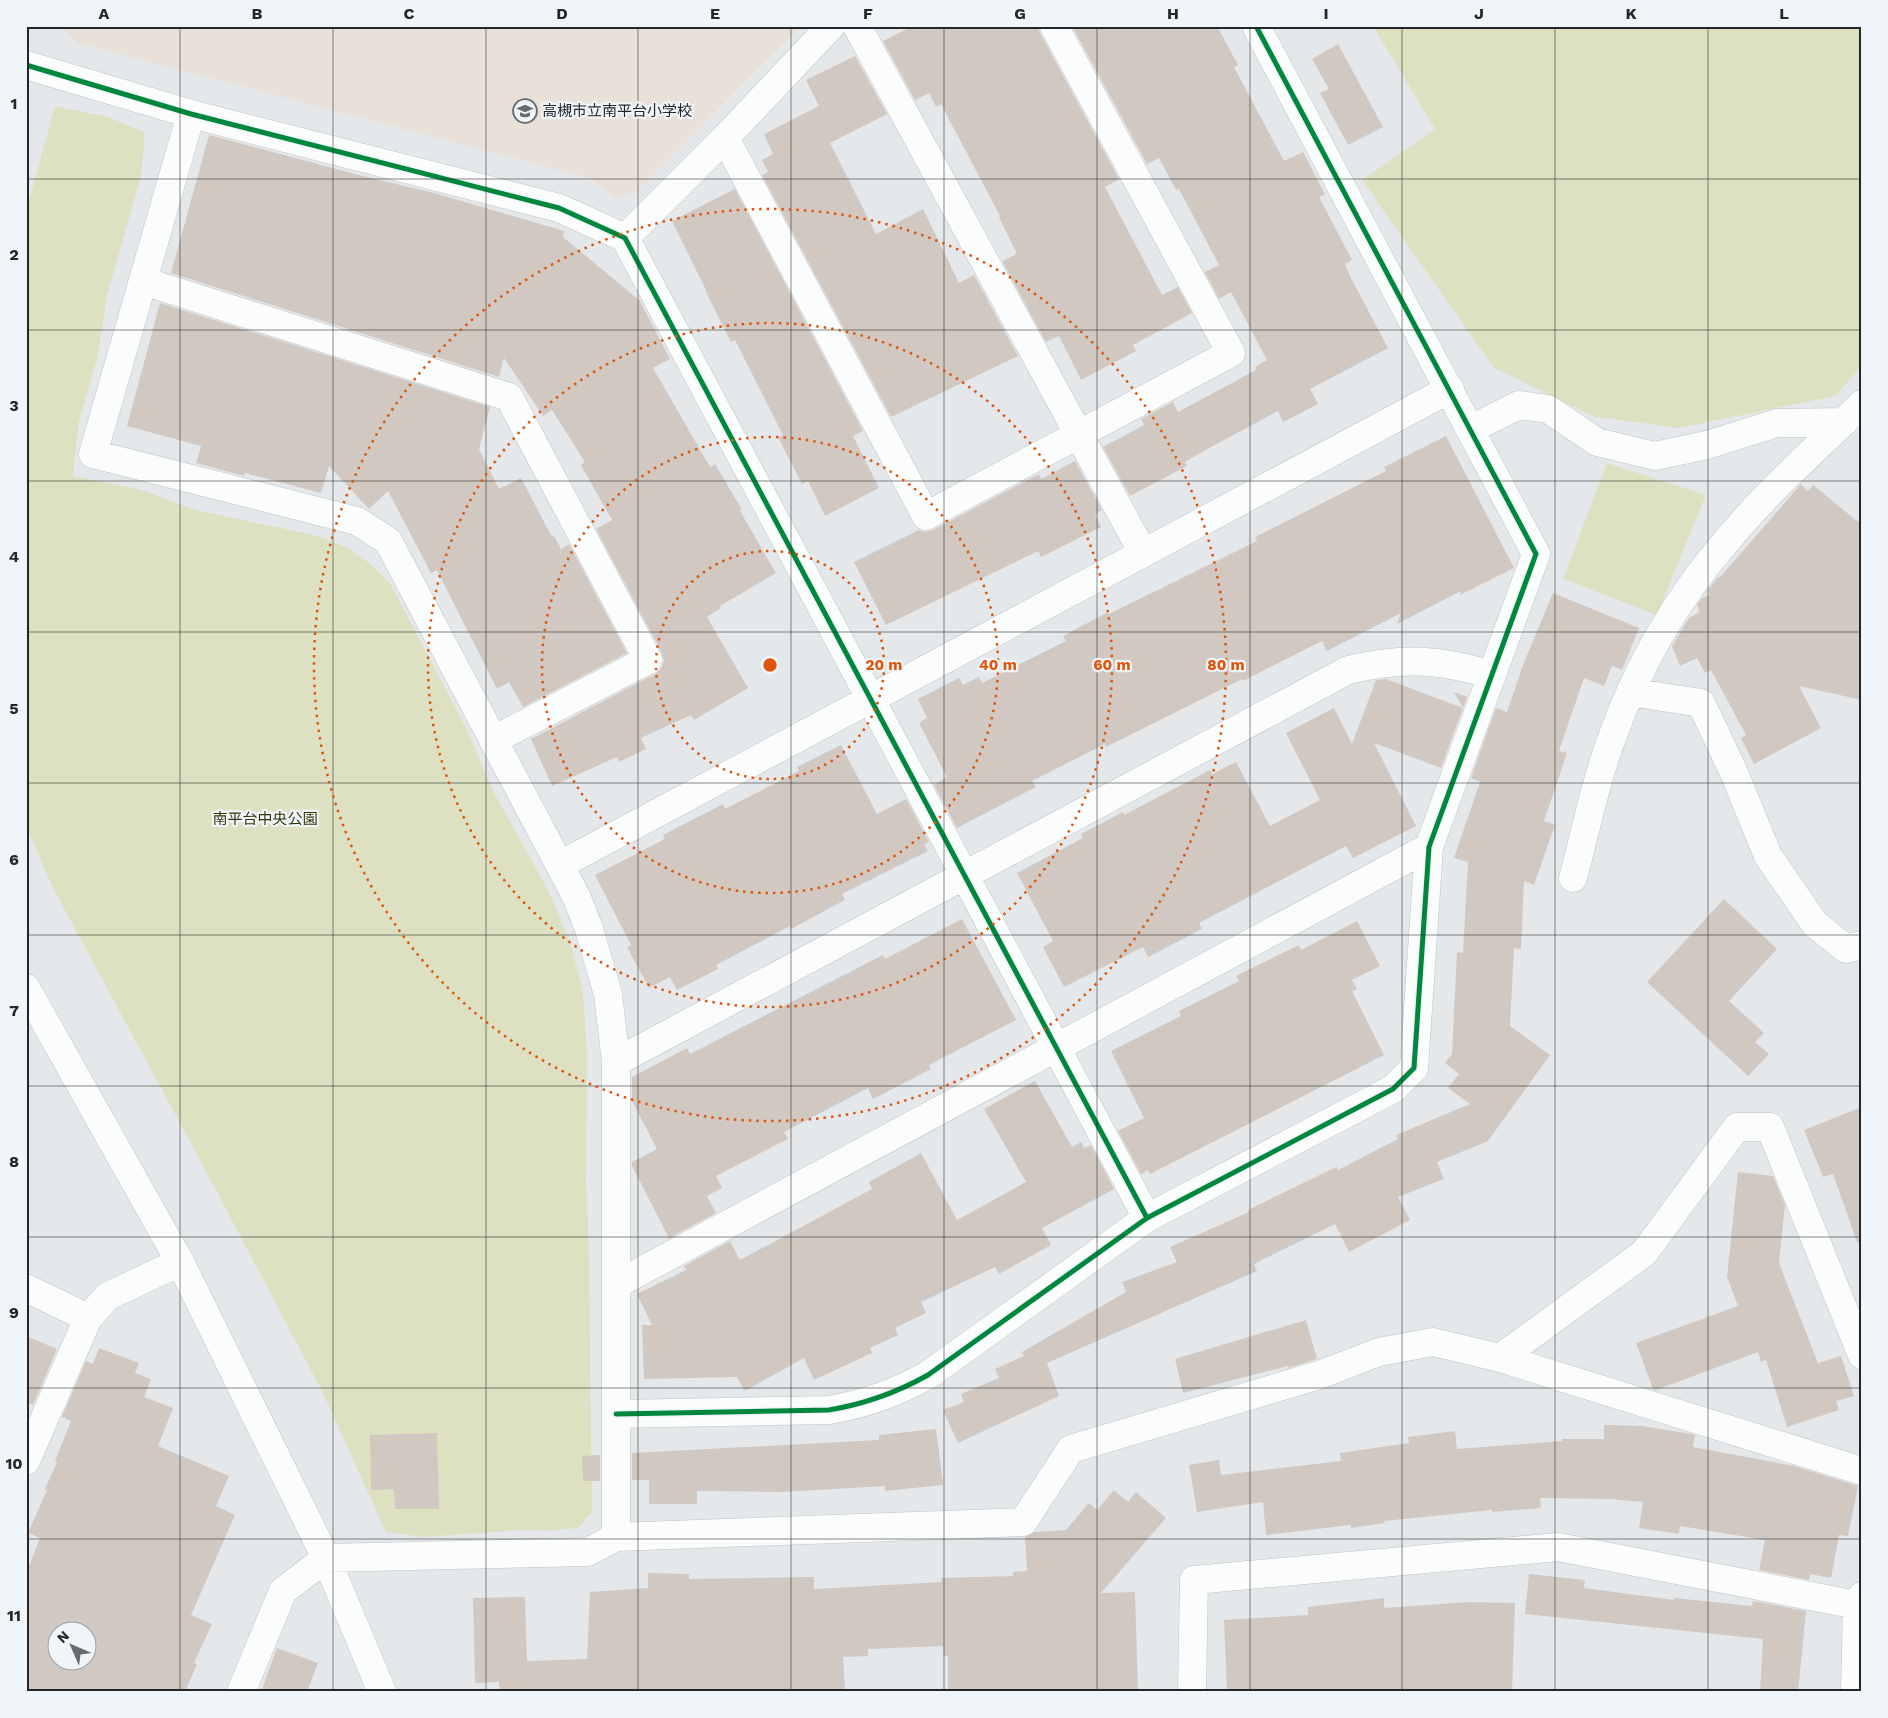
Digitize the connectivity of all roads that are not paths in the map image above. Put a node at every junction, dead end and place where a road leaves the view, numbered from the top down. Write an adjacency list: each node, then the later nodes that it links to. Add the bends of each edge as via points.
1 (831, 26): 7 (street)
2 (857, 26): 13 (street)
3 (1054, 26): 13 (street, via 1231,352)
4 (1256, 26): 10 (street)
5 (26, 65): 6 (street)
6 (192, 114): 8 (street, via 559,208); 9 (street)
7 (725, 138): 8 (street); 13 (street, via 926,516)
8 (625, 238): 17 (street)
9 (143, 281): 18 (street, via 93,454 357,522 388,541); 18 (street, via 509,397 648,660)
10 (1450, 388): 12 (street); 14 (street)
11 (1853, 413): 12 (street, via 1777,422 1707,445 1655,456 1597,442 1548,409 1519,404); 16 (street, via 1753,511 1705,567 1665,627)
12 (1471, 430): 15 (street, via 1536,554)
13 (1079, 434): 14 (street)
14 (1143, 553): 17 (street)
15 (1492, 675): 19 (street); 21 (street, via 1462,666 1405,661 1348,670)
16 (1630, 692): 22 (street, via 1601,769); 23 (street, via 1701,703 1768,856 1815,924 1846,949)
17 (870, 699): 20 (street); 21 (street)
18 (493, 740): 20 (street)
19 (1429, 848): 25 (street); 27 (street, via 1414,1068 1393,1090)
20 (560, 865): 26 (street, via 590,929 600,962 608,994)
21 (964, 876): 25 (street); 26 (street)
22 (1573, 878)
23 (1862, 945)
24 (26, 988): 28 (street)
25 (1056, 1048): 27 (street); 29 (street)
26 (616, 1062): 29 (street)
27 (1146, 1218): 34 (street, via 928,1375 880,1398 829,1410)
28 (180, 1262): 31 (street, via 108,1296); 38 (street)
29 (617, 1284): 34 (street)
30 (26, 1288): 31 (street)
31 (88, 1318): 35 (street)
32 (1862, 1355): 33 (street, via 1770,1127 1737,1127 1644,1253)
33 (1500, 1358): 36 (street); 37 (street, via 1434,1342 1379,1352 1318,1375 1071,1449 1022,1522)
34 (616, 1414): 37 (street)
35 (26, 1461)
36 (1862, 1471)
37 (616, 1536): 38 (street, via 588,1552)
38 (326, 1558): 40 (street, via 283,1591); 41 (street)
39 (1860, 1600): 42 (street, via 1558,1547 1194,1580); 43 (street)
40 (241, 1692)
41 (382, 1692)
42 (1192, 1692)
43 (1855, 1692)

